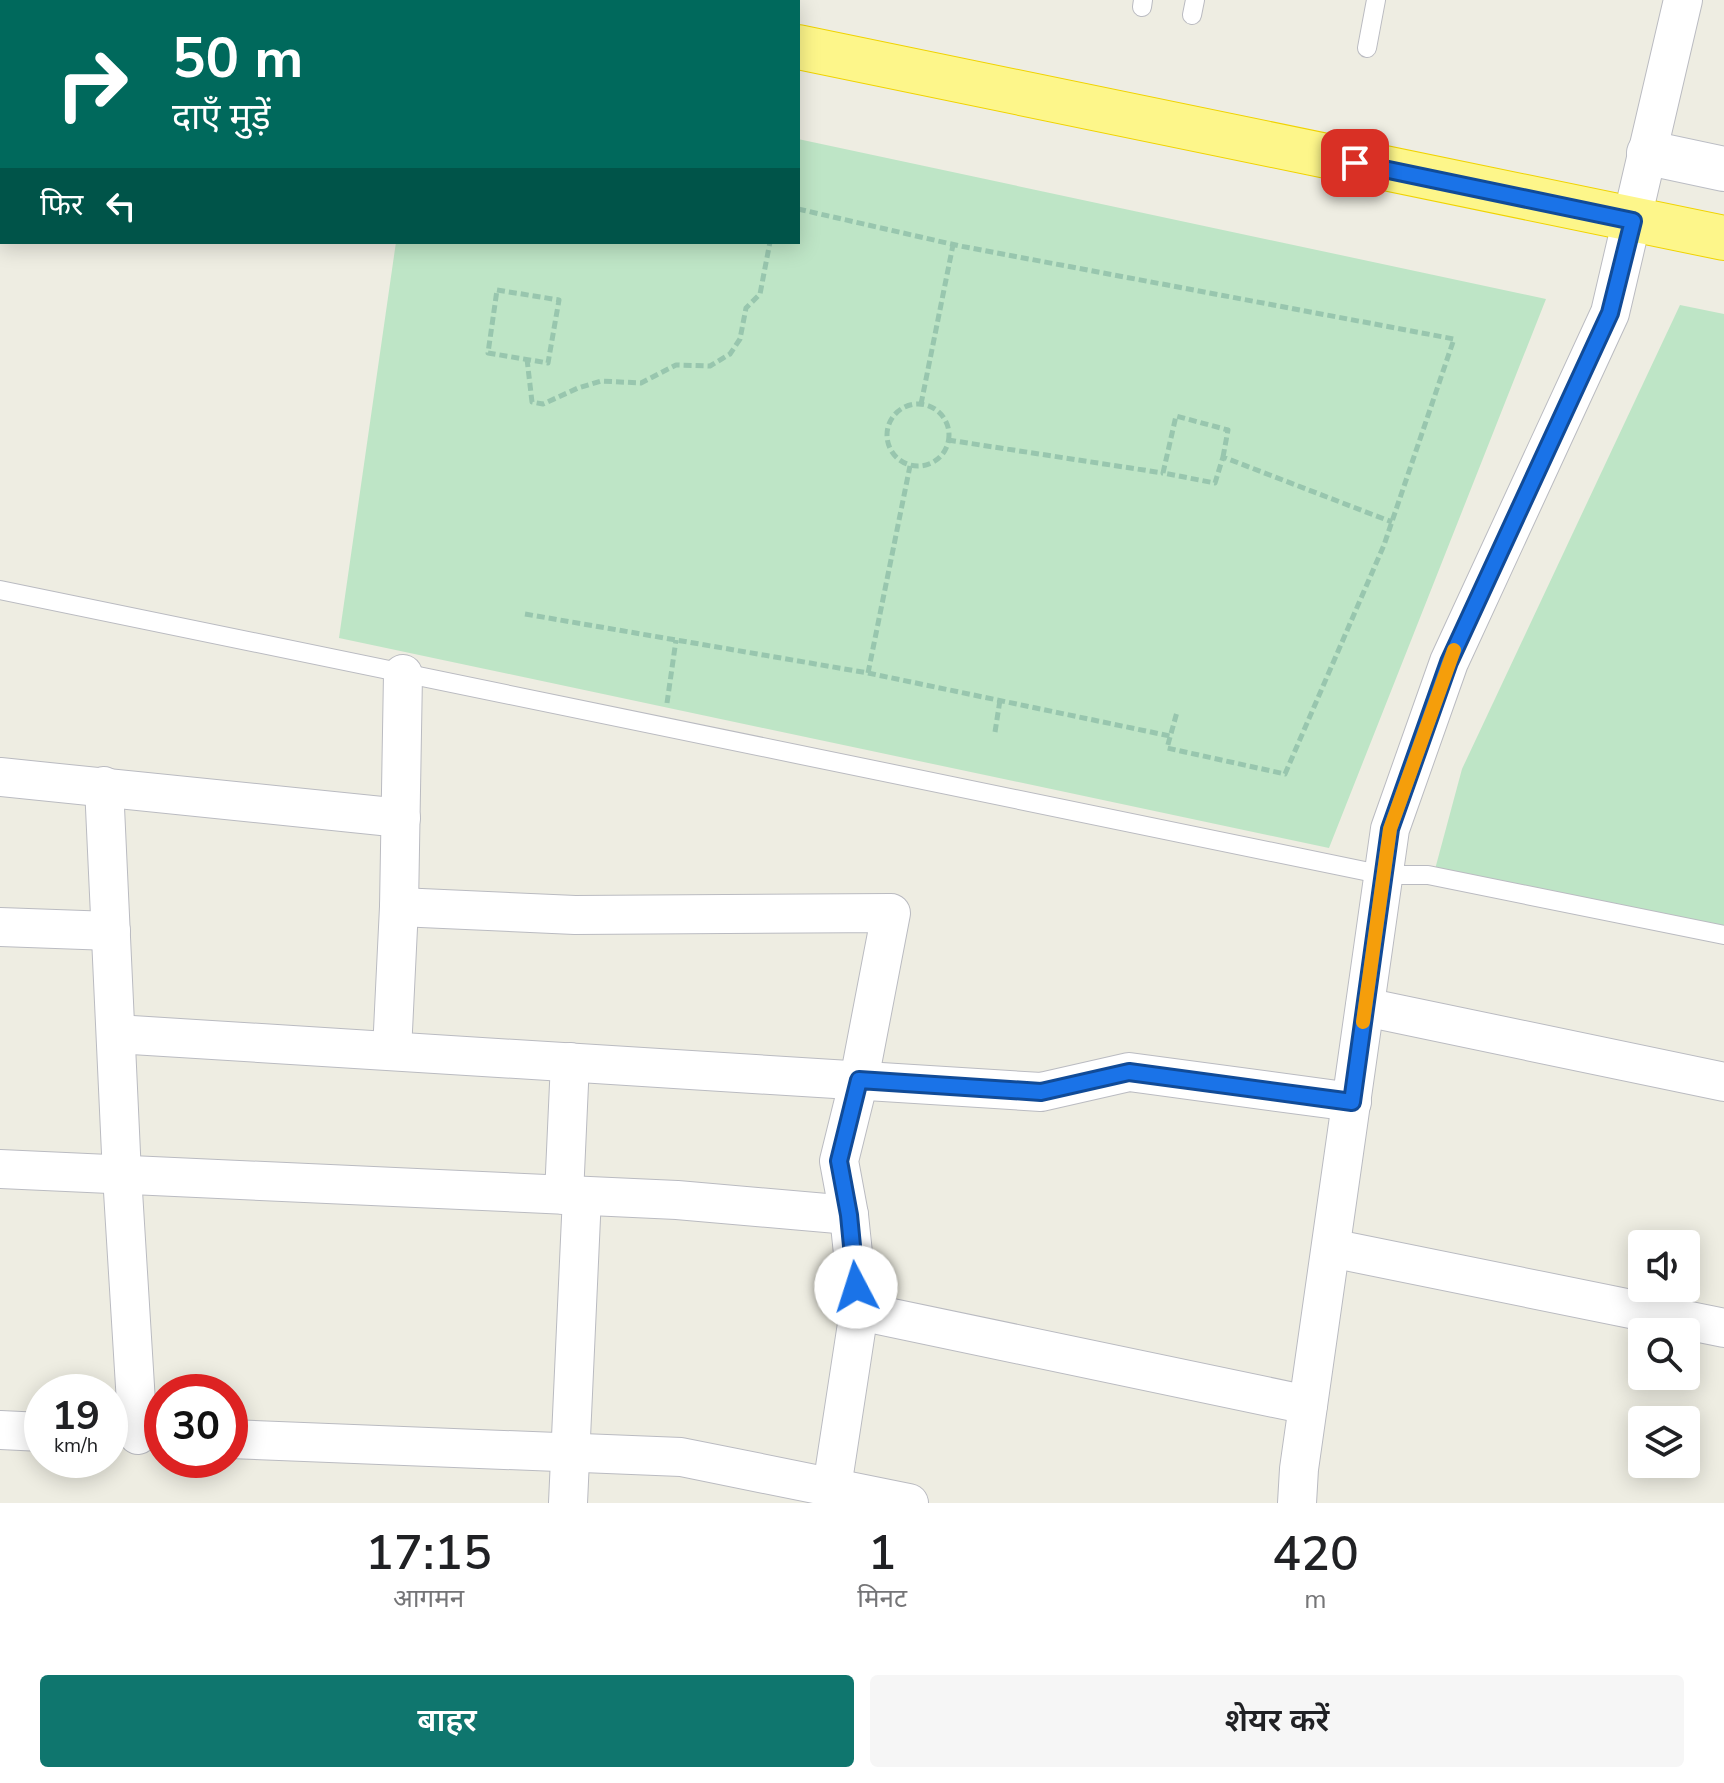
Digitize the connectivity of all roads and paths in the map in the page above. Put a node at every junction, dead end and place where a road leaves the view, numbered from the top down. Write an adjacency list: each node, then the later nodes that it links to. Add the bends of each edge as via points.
1 (1376, 0): 4 (lane)
2 (1683, 0): 5 (street)
3 (800, 47): 8 (highway)
4 (1367, 48)
5 (1649, 153): 6 (street); 8 (street)
6 (1724, 169)
7 (800, 209): 11 (path)
8 (1633, 221): 9 (highway); 32 (street, via 1610,313 1449,662 1390,829)
9 (1724, 238)
10 (770, 244): 12 (path, via 760,294 746,308 740,339 730,354 710,366 676,365 641,383 601,381 543,404 532,402)
11 (953, 244): 13 (path); 18 (path, via 1454,339)
12 (527, 359): 12 (path, via 488,353 497,290 559,300 548,363)
13 (921, 404): 14 (path, via 939,412); 16 (path, via 894,415 886,433 892,454)
14 (948, 440): 16 (path, via 946,450 931,464); 17 (path)
15 (1223, 457): 17 (path, via 1215,483); 17 (path, via 1228,430 1176,416); 18 (path)
16 (910, 466): 22 (path)
17 (1163, 473)
18 (1392, 522): 28 (path, via 1285,774 1167,748)
19 (0, 590): 23 (lane)
20 (525, 614): 21 (path)
21 (676, 640): 22 (path); 26 (path)
22 (868, 673): 24 (path)
23 (403, 674): 26 (lane); 31 (street)
24 (1000, 700): 27 (path); 28 (path)
25 (1177, 712): 28 (path)
26 (663, 727): 32 (lane)
27 (995, 732)
28 (1170, 736)
29 (0, 777): 30 (street)
30 (104, 786): 31 (street); 35 (street)
31 (401, 818): 33 (street)
32 (1384, 875): 36 (lane, via 1428,875); 37 (street)
33 (399, 907): 39 (street); 41 (street, via 575,915 891,913)
34 (0, 927): 35 (street)
35 (111, 931): 38 (street)
36 (1724, 935)
37 (1365, 1007): 42 (street); 43 (street)
38 (116, 1034): 39 (street); 45 (street)
39 (392, 1051): 40 (street)
40 (570, 1062): 41 (street); 46 (street)
41 (859, 1080): 43 (street, via 1041,1092 1129,1072); 47 (street, via 839,1161)
42 (1724, 1082)
43 (1352, 1102): 48 (street)
44 (0, 1169): 45 (street)
45 (122, 1175): 46 (street); 54 (street)
46 (573, 1195): 47 (street); 56 (street)
47 (849, 1215): 49 (street)
48 (1331, 1248): 50 (street); 51 (street)
49 (859, 1311): 51 (street); 57 (street)
50 (1724, 1328)
51 (1308, 1405): 60 (street)
52 (0, 1430): 53 (street)
53 (24, 1431)
54 (137, 1435)
55 (248, 1440): 56 (street)
56 (568, 1453): 57 (street, via 681,1457); 58 (street)
57 (832, 1487): 59 (street)
58 (568, 1503)
59 (909, 1503)
60 (1297, 1503)

